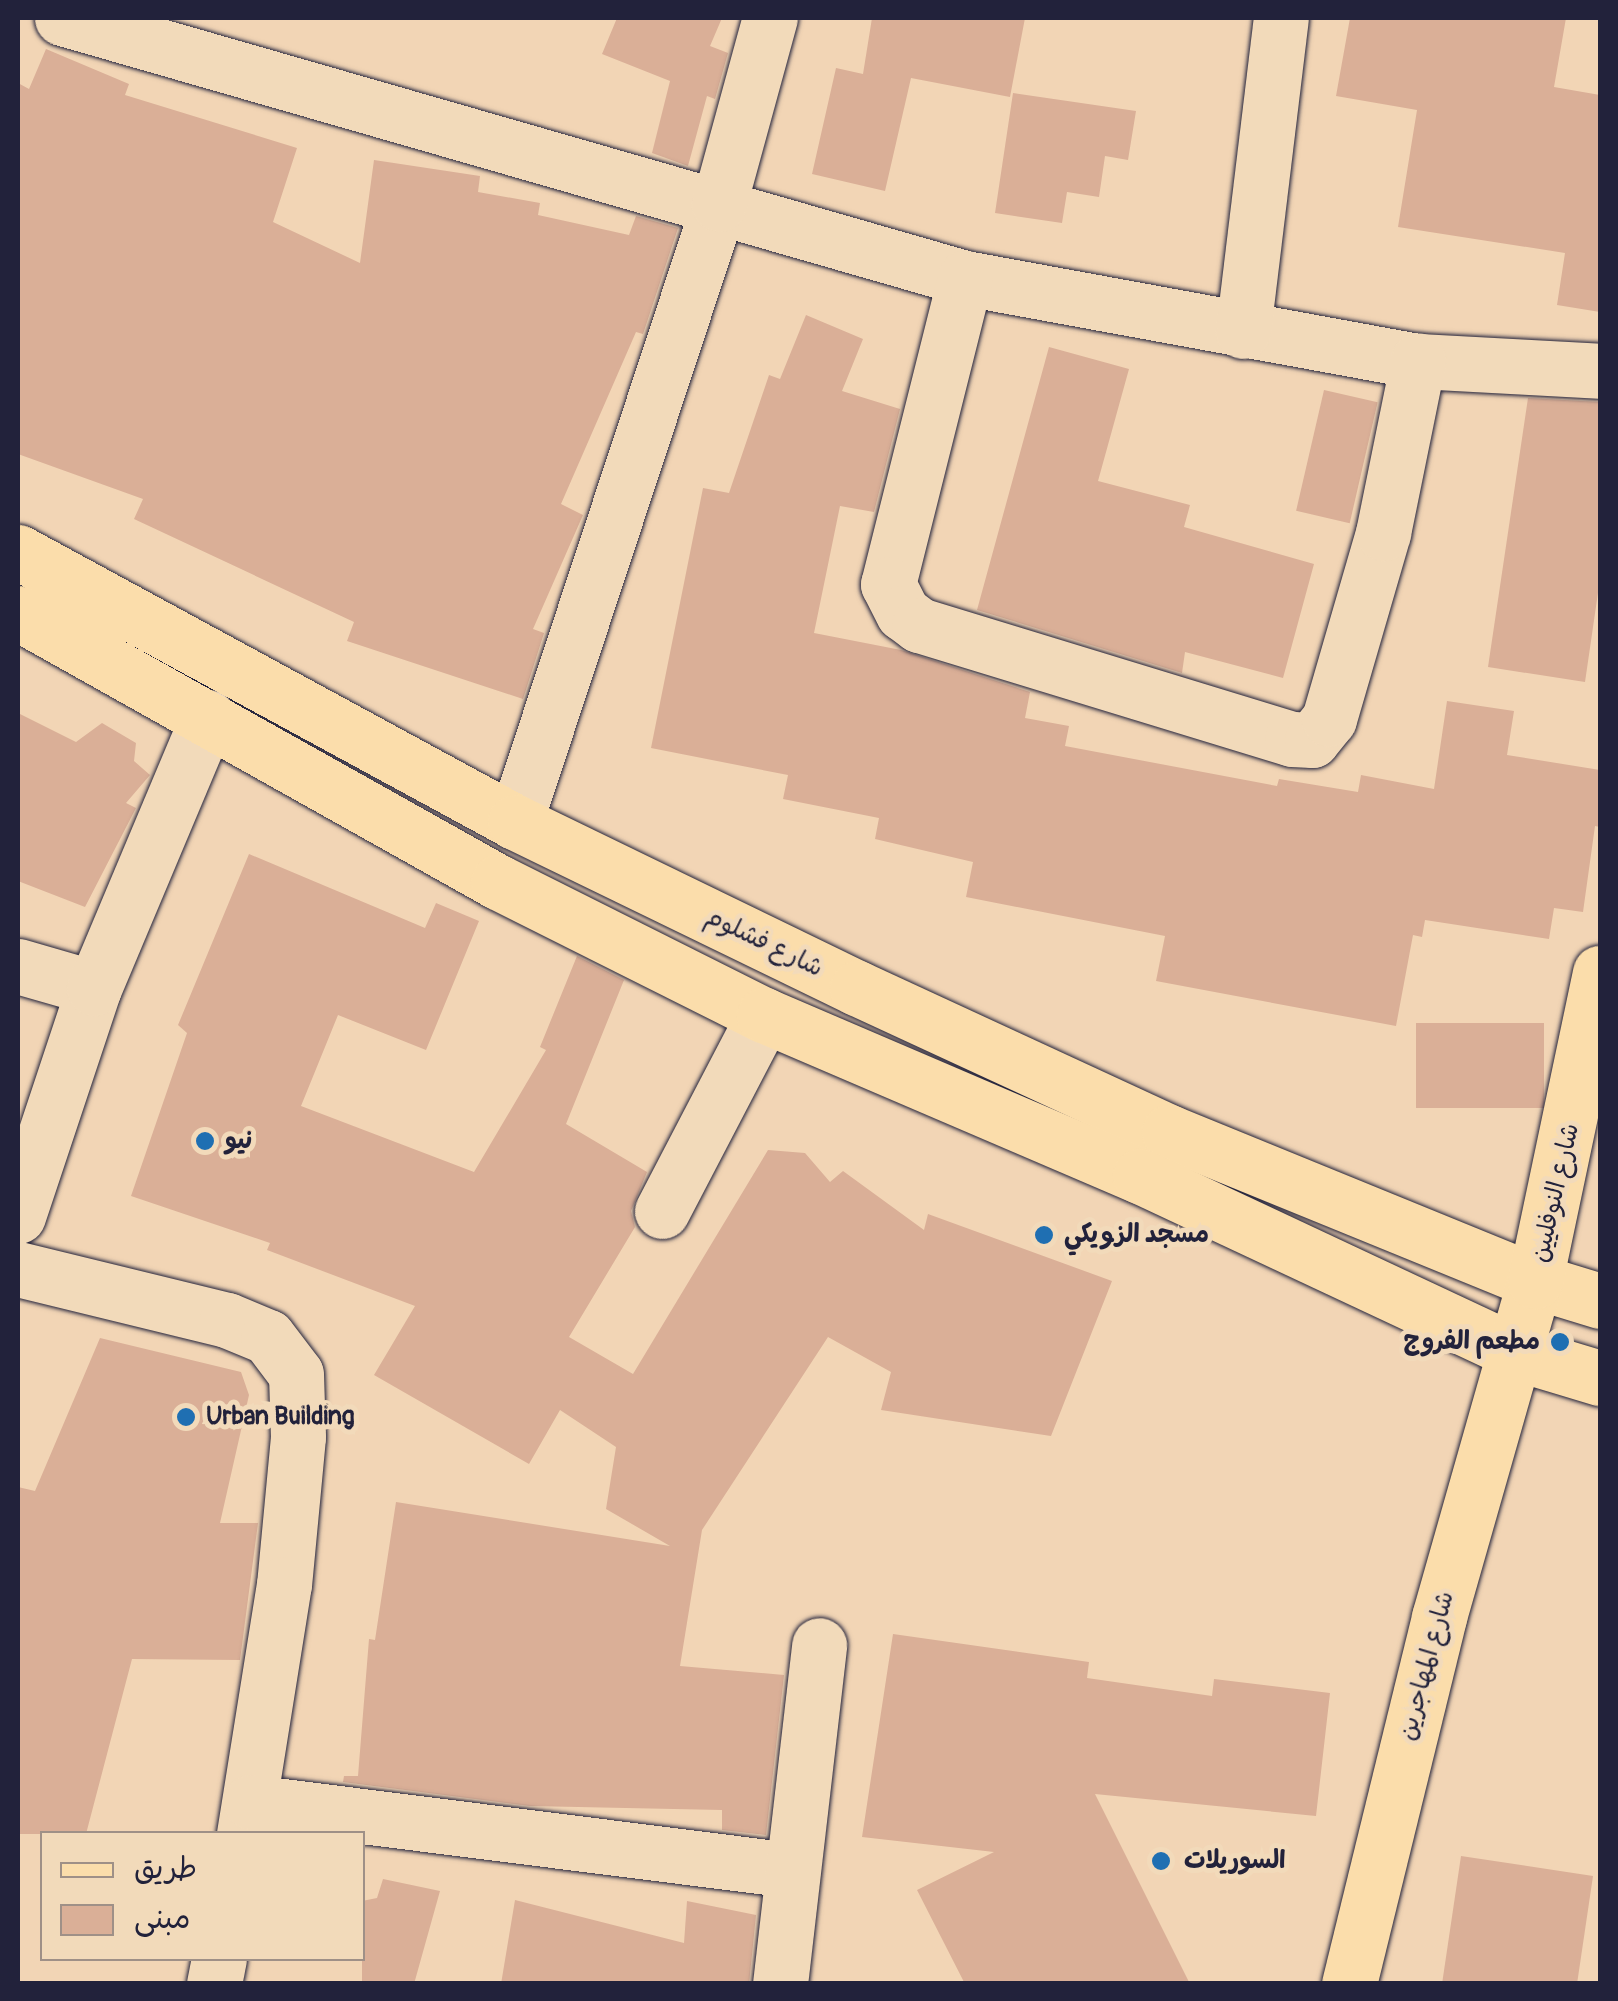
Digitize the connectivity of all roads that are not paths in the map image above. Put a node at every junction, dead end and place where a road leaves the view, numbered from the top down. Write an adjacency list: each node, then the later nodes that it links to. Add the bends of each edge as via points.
1 (62, 18): 4 (street)
2 (770, 18): 4 (street)
3 (1281, 18): 6 (street)
4 (719, 204): 5 (street); 12 (street)
5 (964, 278): 6 (street); 7 (street, via 888,584 903,613 919,625 1292,740 1312,740 1329,720 1383,534)
6 (1243, 331): 7 (street)
7 (1418, 361): 8 (street)
8 (1600, 371)
9 (18, 552): 12 (main road, شارع فشلوم)
10 (18, 613): 11 (main road, شارع فشلوم)
11 (208, 717): 15 (street); 16 (main road, شارع فشلوم, via 498,882)
12 (516, 822): 17 (main road, شارع فشلوم)
13 (18, 966): 15 (street)
14 (1600, 973): 21 (main road, شارع النوفليين)
15 (94, 988): 19 (street)
16 (764, 1015): 17 (main road, شارع فشلوم); 18 (street)
17 (1154, 1154): 21 (main road, شارع فشلوم); 23 (main road, شارع فشلوم)
18 (662, 1211)
19 (18, 1216)
20 (18, 1269): 26 (street, via 227,1320 268,1336 296,1374 298,1436 284,1584)
21 (1535, 1282): 22 (main road, شارع فشلوم); 23 (main road, شارع النوفليين)
22 (1600, 1301)
23 (1516, 1352): 24 (main road, شارع فشلوم); 29 (main road, شارع المهاجرين, via 1439,1617)
24 (1600, 1378)
25 (819, 1645): 27 (street)
26 (247, 1818): 27 (street)
27 (791, 1870): 28 (street)
28 (780, 1984)
29 (1349, 1984)

